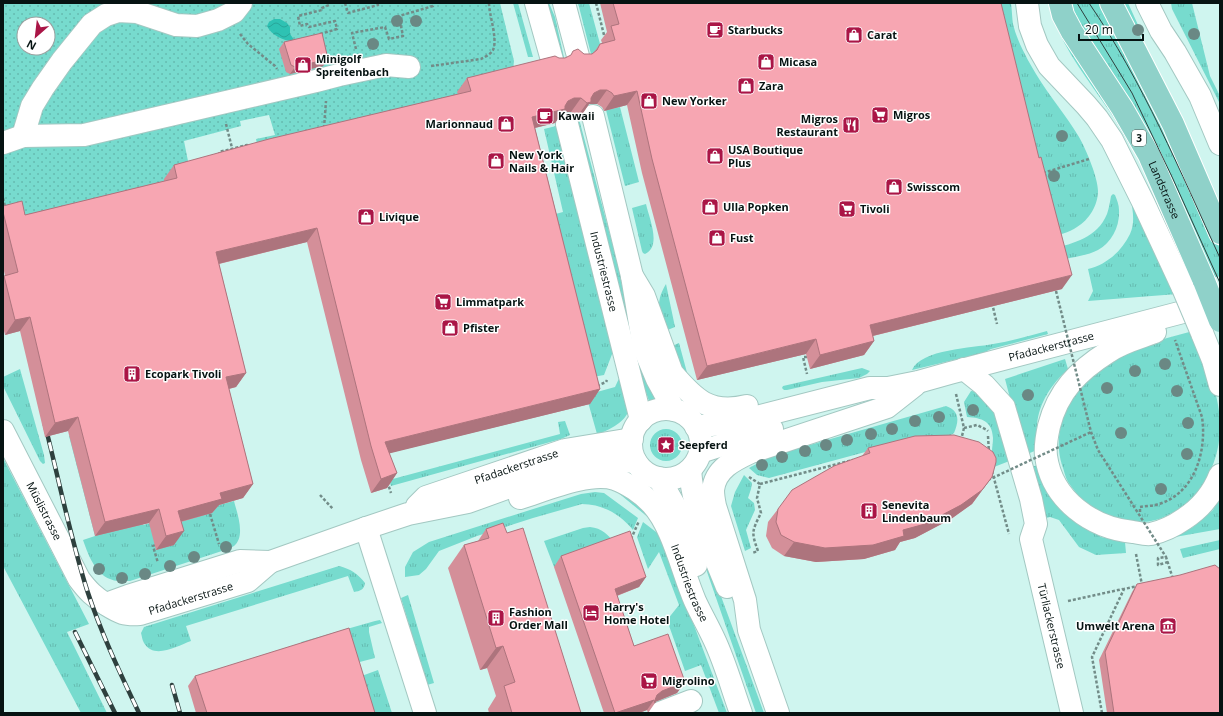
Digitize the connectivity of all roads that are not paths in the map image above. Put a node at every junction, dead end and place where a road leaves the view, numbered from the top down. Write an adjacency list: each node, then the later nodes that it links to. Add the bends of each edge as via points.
1 (241, 3): 15 (street, via 234,12 197,26 176,26 137,12 118,11 106,15 92,24 43,88 32,106)
2 (536, 3): 10 (street)
3 (564, 3): 9 (street)
4 (1027, 3): 24 (street, bridge, via 1030,26 1049,66 1097,118 1112,140 1144,202 1202,333)
5 (1060, 3): 21 (main road, Landstrasse / 3, bridge, via 1072,32 1122,108 1149,155)
6 (1111, 3): 19 (main road, via 1173,124)
7 (1147, 3): 8 (street)
8 (1175, 52): 12 (street, via 1195,67); 17 (street, via 1200,96); 18 (street, via 1177,76 1210,147)
9 (578, 56)
10 (552, 60)
11 (409, 67): 15 (street, via 386,65 84,135)
12 (1220, 113)
13 (593, 116): 20 (street, Industriestrasse)
14 (567, 124): 28 (street, Industriestrasse)
15 (23, 136): 16 (street)
16 (3, 143)
17 (1220, 144)
18 (1220, 160)
19 (1220, 232)
20 (632, 276): 26 (street, Industriestrasse, via 644,296 672,373); 27 (street, Industriestrasse, via 644,348)
21 (1220, 321)
22 (964, 369): 23 (street, Pfadackerstrasse); 34 (street, Pfadackerstrasse, via 1183,312 1171,326 1109,351 1068,385 1056,406 1047,434 1046,456 1059,490 1086,517 1109,528 1137,533 1162,531 1191,515 1211,493); 47 (street, Türliackerstrasse, via 984,384 1004,407 1031,499 1036,524 1031,539)
23 (918, 382): 25 (street, Pfadackerstrasse); 40 (street, Pfadackerstrasse, via 887,407 736,458 725,466 716,478 713,490 715,506 745,600)
24 (1220, 385)
25 (879, 388): 26 (street, Pfadackerstrasse, via 859,385 825,387 720,410 704,404); 29 (street, Pfadackerstrasse, via 741,421); 32 (street, Pfadackerstrasse, via 873,398)
26 (688, 392)
27 (674, 410): 28 (street, via 651,413); 29 (street, via 691,420)
28 (641, 420): 31 (street)
29 (696, 427): 32 (street, via 700,439)
30 (3, 430): 39 (street, Müslistrasse)
31 (632, 439): 33 (street, via 632,451); 37 (street, Pfadackerstrasse, via 565,450 426,497)
32 (695, 461): 35 (street, via 681,476); 40 (street, via 691,483 697,512 734,604)
33 (636, 462): 35 (street, via 642,470); 37 (street, Pfadackerstrasse, via 596,460 570,465 468,502)
34 (1220, 475)
35 (659, 478): 41 (street, Industriestrasse, via 681,517 708,604)
36 (634, 489): 37 (street, Pfadackerstrasse, via 614,479 595,476 483,510); 41 (street, Industriestrasse, via 652,504 665,523 695,601)
37 (408, 514): 38 (street, Pfadackerstrasse)
38 (366, 528): 39 (street, Pfadackerstrasse, via 270,562 240,561 106,604); 43 (street)
39 (87, 590)
40 (749, 630): 46 (street)
41 (714, 640): 45 (street, Industriestrasse)
42 (691, 701): 44 (street)
43 (425, 713)
44 (660, 713)
45 (741, 713)
46 (778, 713)
47 (1072, 713)

